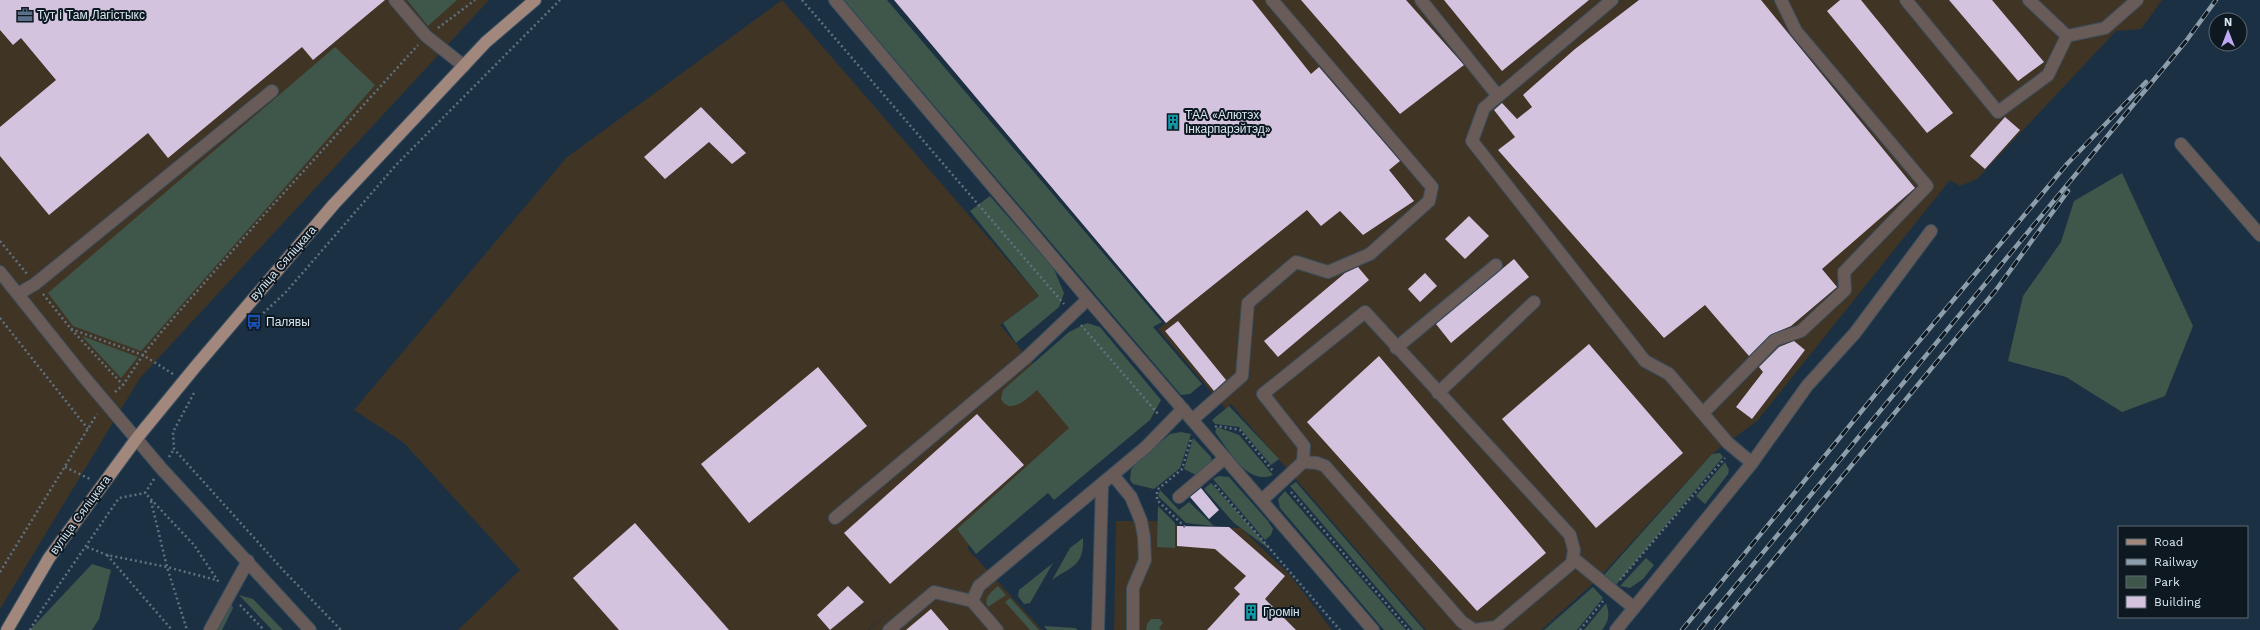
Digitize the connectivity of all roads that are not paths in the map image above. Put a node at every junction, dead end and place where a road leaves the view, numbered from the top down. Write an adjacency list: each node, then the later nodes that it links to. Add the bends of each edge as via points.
1 (395, 0): 12 (lane, via 426,36)
2 (535, 0): 12 (main road, вуліца Сяліцкага, via 486,42)
3 (835, 0): 21 (lane)
4 (1272, 0): 27 (lane, via 1432,187 1429,201 1370,254 1328,272 1296,262 1248,302 1242,376)
5 (1421, 0): 14 (lane)
6 (1612, 0): 14 (lane)
7 (1781, 0): 26 (lane, via 1796,31 1927,186 1844,272 1844,290 1801,331 1775,340)
8 (1906, 0): 11 (lane, via 1998,112 2048,75)
9 (2029, 0): 11 (lane)
10 (2136, 0): 11 (lane, via 2105,28)
11 (2067, 36)
12 (464, 66): 28 (main road, вуліца Сяліцкага, via 334,204)
13 (272, 92): 20 (lane, via 35,284)
14 (1498, 96): 26 (lane, via 1484,108 1472,141 1645,361 1669,374)
15 (2181, 144): 17 (lane)
16 (1931, 231): 31 (lane, via 1855,333 1807,386)
17 (2260, 235)
18 (1496, 265): 23 (lane)
19 (0, 272): 20 (lane)
20 (18, 294): 28 (lane)
21 (1088, 299): 25 (lane); 36 (lane, via 1027,357)
22 (1534, 302): 24 (lane)
23 (1396, 348): 24 (lane); 30 (lane, via 1365,312 1263,394 1304,446)
24 (1438, 393): 37 (lane, via 1570,535 1574,550)
25 (1183, 409): 27 (lane); 32 (lane)
26 (1703, 414): 31 (lane, via 1734,448)
27 (1192, 420): 29 (lane)
28 (137, 438): 38 (lane, via 161,468); 41 (main road, вуліца Сяліцкага, via 49,558)
29 (1225, 458): 34 (lane); 35 (lane)
30 (1303, 462): 35 (lane); 49 (lane, via 1325,466 1462,622)
31 (1752, 463): 40 (lane)
32 (1113, 475): 33 (lane); 47 (lane, via 1131,497 1141,521 1144,537 1145,560 1133,588)
33 (1102, 485): 39 (lane, via 979,586); 46 (lane)
34 (1179, 497)
35 (1262, 500): 48 (lane)
36 (835, 518)
37 (1573, 558): 40 (lane); 49 (lane, via 1572,563 1496,627)
38 (248, 562): 42 (lane); 43 (lane)
39 (972, 601): 44 (lane, via 934,592); 45 (lane)
40 (1634, 608): 50 (lane)
41 (7, 630)
42 (210, 630)
43 (310, 630)
44 (889, 630)
45 (997, 630)
46 (1098, 630)
47 (1133, 630)
48 (1373, 630)
49 (1474, 630)
50 (1616, 630)

